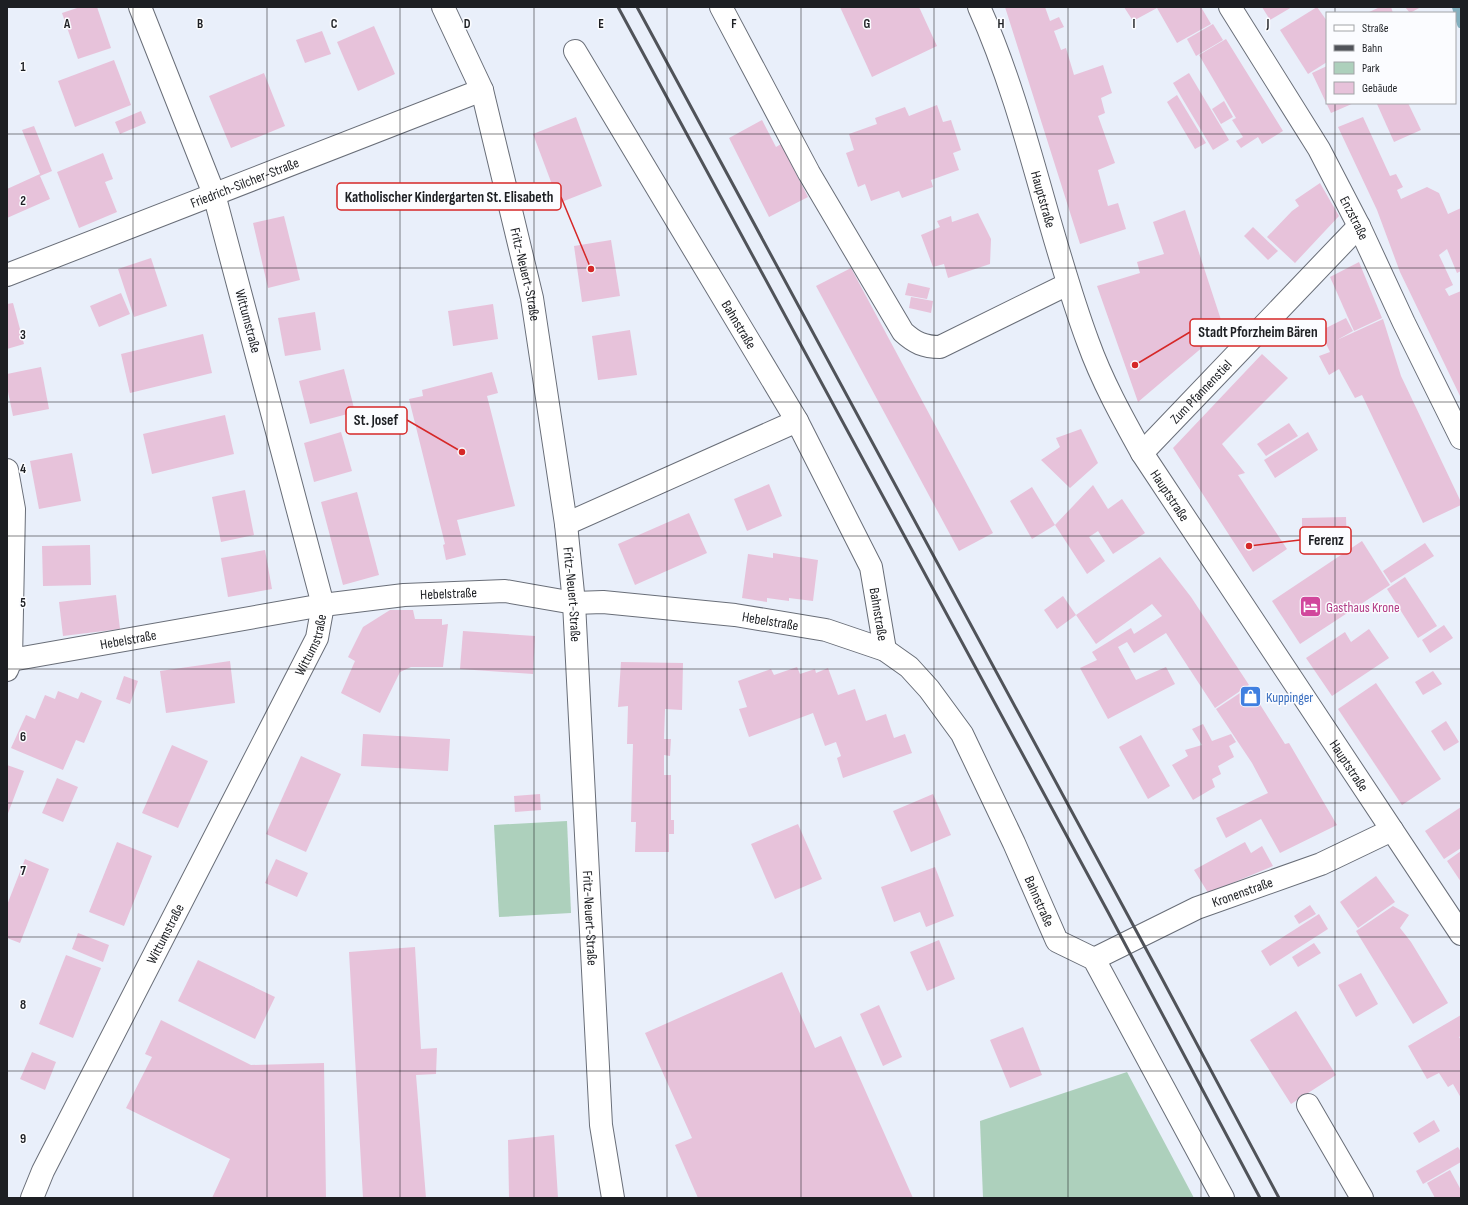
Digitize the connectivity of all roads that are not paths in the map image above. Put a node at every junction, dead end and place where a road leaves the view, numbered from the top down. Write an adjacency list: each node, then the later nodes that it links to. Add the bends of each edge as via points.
1 (140, 7): 8 (street, Wittumstraße)
2 (443, 7): 7 (street, Fritz-Neuert-Straße)
3 (721, 7): 11 (street, via 809,173 903,332 914,342 927,347 940,347)
4 (979, 7): 11 (street, Hauptstraße, via 1009,83)
5 (1230, 7): 9 (street, Enzstraße, via 1319,149)
6 (575, 51): 12 (street, Bahnstraße)
7 (482, 90): 8 (street, Friedrich-Silcher-Straße); 16 (street, Fritz-Neuert-Straße, via 532,298)
8 (214, 194): 10 (street, Friedrich-Silcher-Straße); 18 (street, Wittumstraße)
9 (1359, 226): 13 (street, Enzstraße); 14 (street, Zum Pfannenstiel)
10 (7, 275)
11 (1068, 284): 14 (street, Hauptstraße, via 1105,386)
12 (797, 421): 16 (street); 19 (street, Bahnstraße, via 871,567)
13 (1461, 438)
14 (1142, 453): 21 (street, Hauptstraße)
15 (7, 470): 20 (street, via 14,509)
16 (566, 524): 17 (street, Fritz-Neuert-Straße)
17 (574, 603): 18 (street, Hebelstraße, via 505,591 404,595); 19 (street, Hebelstraße, via 603,602 735,615 826,630); 26 (street, Fritz-Neuert-Straße, via 601,1125)
18 (323, 605): 20 (street, Hebelstraße); 25 (street, Wittumstraße, via 317,638 43,1171)
19 (885, 650): 23 (street, Bahnstraße, via 909,667 929,688 962,734 1058,941)
20 (9, 665)
21 (1392, 830): 22 (street, Hauptstraße); 23 (street, Kronenstraße, via 1320,864 1197,908)
22 (1461, 934)
23 (1094, 959): 27 (street)
24 (1308, 1105): 28 (street)
25 (32, 1198)
26 (613, 1198)
27 (1223, 1198)
28 (1362, 1198)

